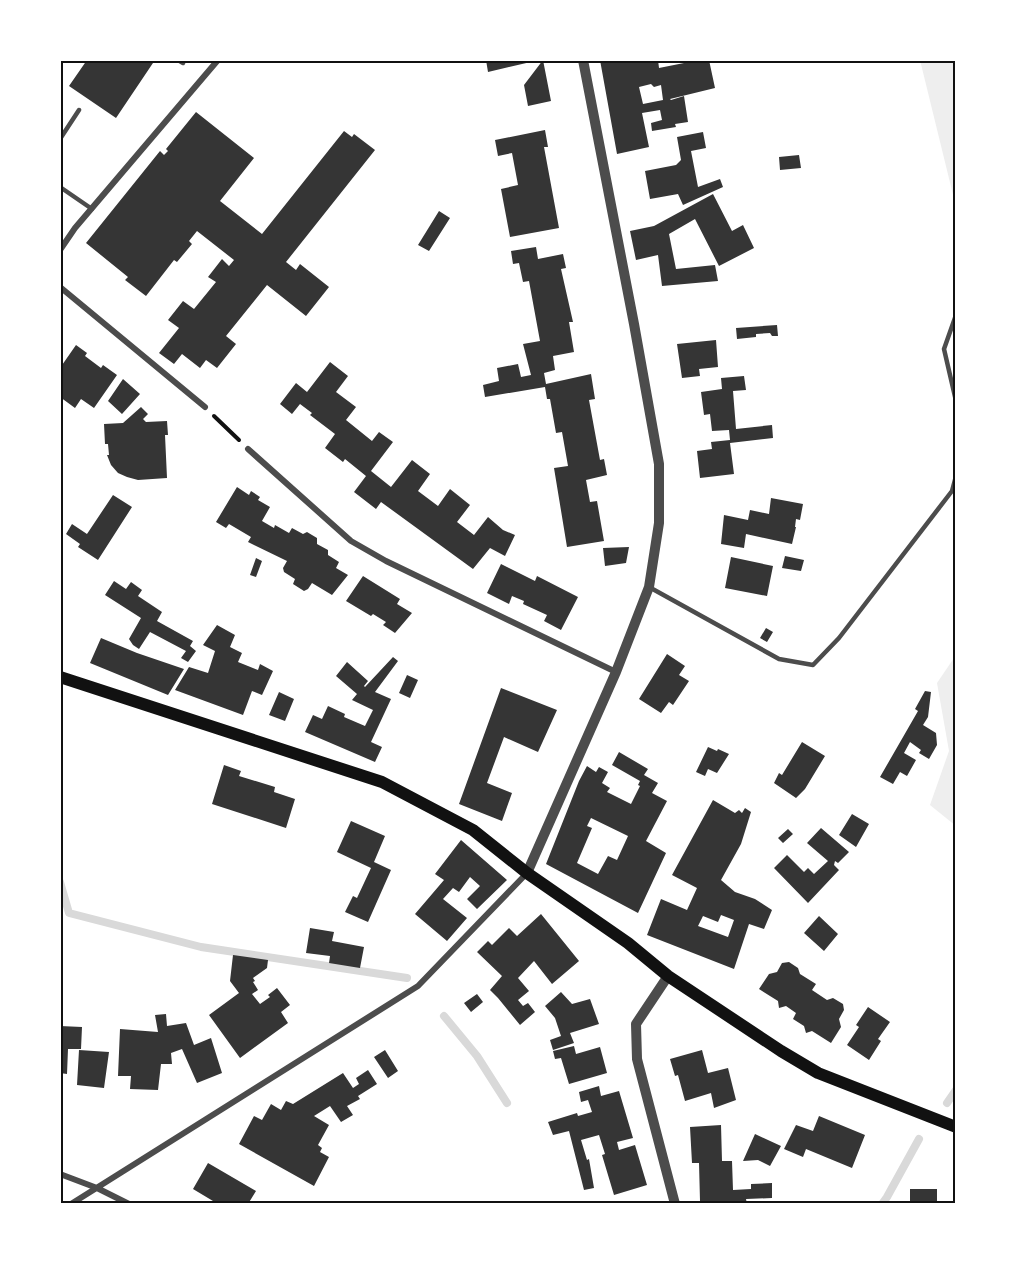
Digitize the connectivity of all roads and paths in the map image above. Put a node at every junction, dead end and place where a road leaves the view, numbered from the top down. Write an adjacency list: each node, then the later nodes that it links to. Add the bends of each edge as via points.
1 (218, 60): 6 (street)
2 (583, 60): 14 (street, via 659,464 659,523)
3 (79, 110): 4 (lane)
4 (60, 139)
5 (60, 187): 6 (lane)
6 (92, 209): 7 (street)
7 (60, 250)
8 (60, 287): 11 (street)
9 (956, 315): 10 (lane, via 944,349)
10 (956, 401)
11 (205, 407): 12 (path)
12 (248, 449): 15 (street, via 351,541)
13 (956, 476): 14 (lane, via 952,491 839,638 813,665 779,659)
14 (649, 587): 15 (street)
15 (616, 672): 17 (street)
16 (60, 676): 17 (main road, via 382,782 473,830)
17 (527, 873): 18 (main road); 21 (street, via 418,986)
18 (668, 975): 19 (main road, via 818,1073); 24 (street, via 636,1024 636,1059)
19 (956, 1127)
20 (60, 1173): 21 (street)
21 (97, 1188): 22 (street); 23 (street)
22 (71, 1204)
23 (129, 1204)
24 (675, 1204)

